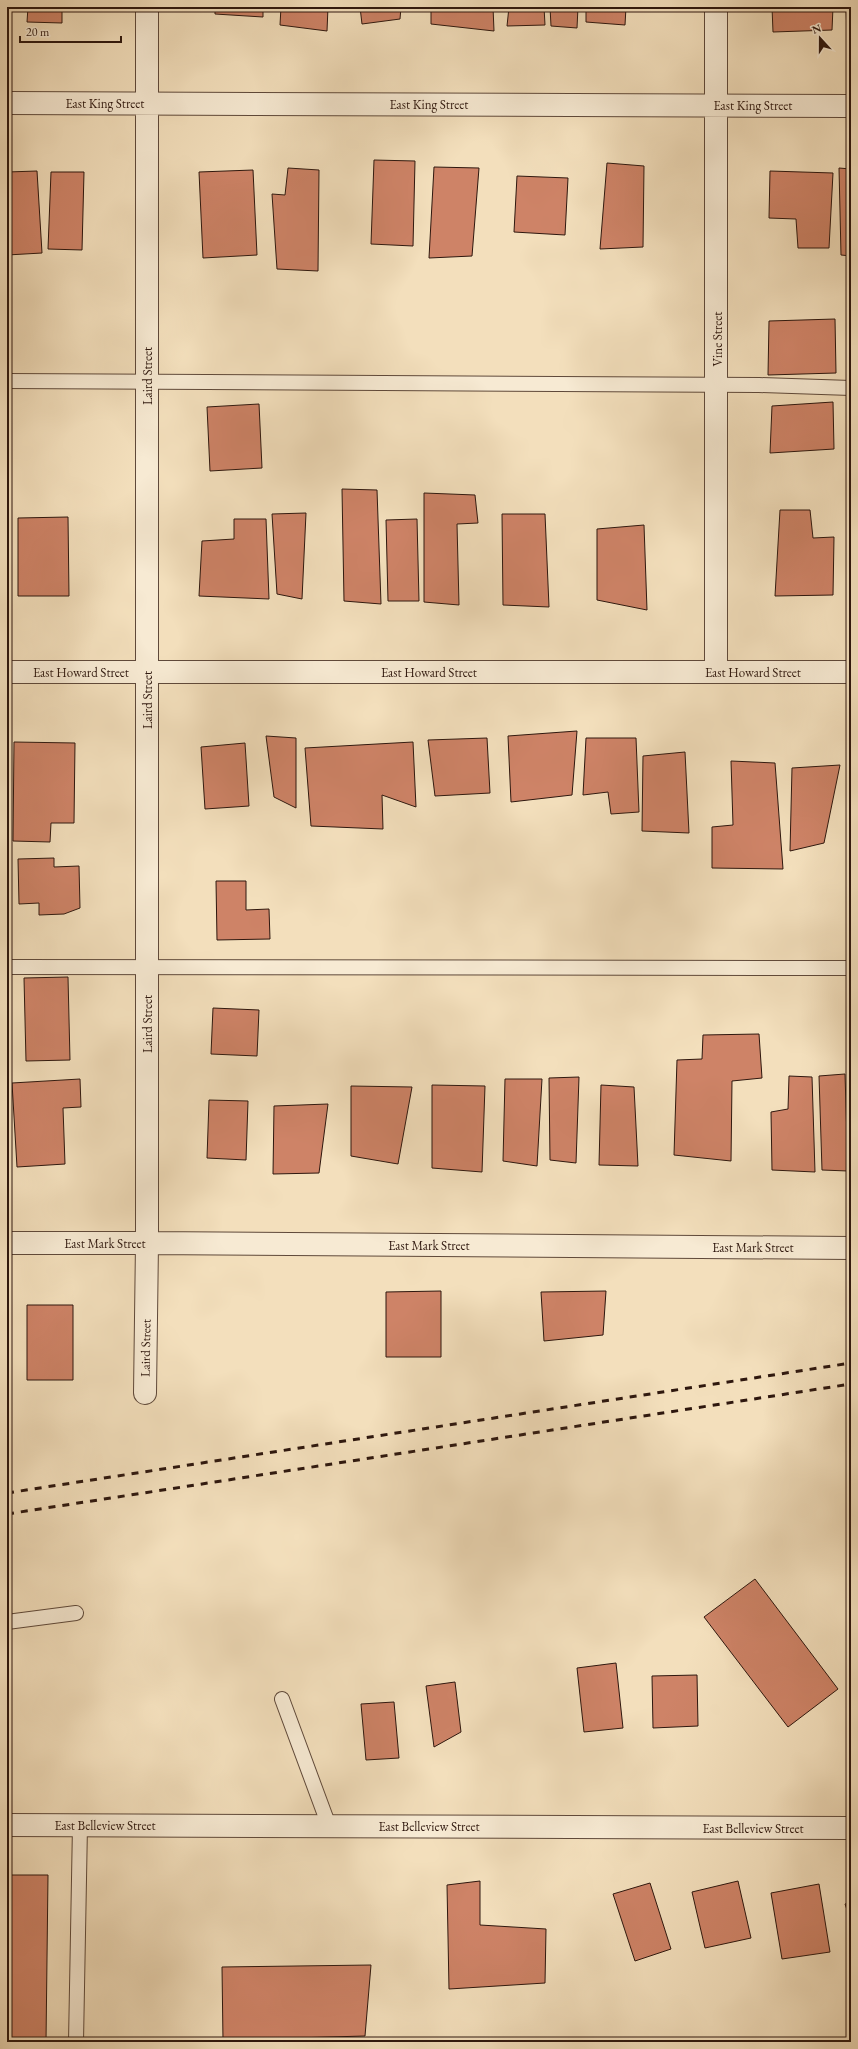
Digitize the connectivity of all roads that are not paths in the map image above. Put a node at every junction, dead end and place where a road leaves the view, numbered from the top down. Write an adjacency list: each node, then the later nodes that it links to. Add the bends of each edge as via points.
1 (147, 7): 4 (street, Laird Street)
2 (716, 7): 5 (street, Vine Street)
3 (7, 103): 4 (street, East King Street)
4 (146, 103): 5 (street, East King Street); 8 (street, Laird Street)
5 (717, 105): 6 (street, East King Street); 9 (street, Vine Street)
6 (851, 106)
7 (7, 381): 8 (lane)
8 (147, 381): 9 (lane); 12 (street, Laird Street)
9 (716, 386): 10 (lane); 13 (street, Vine Street)
10 (851, 388)
11 (7, 672): 12 (street, East Howard Street)
12 (147, 672): 13 (street, East Howard Street); 15 (street, Laird Street)
13 (716, 672): 14 (street, East Howard Street)
14 (851, 672)
15 (147, 967): 16 (lane); 17 (lane); 18 (street, Laird Street)
16 (7, 968)
17 (851, 968)
18 (147, 1243): 19 (street, East Mark Street); 20 (street, East Mark Street); 21 (street, Laird Street)
19 (7, 1244)
20 (851, 1248)
21 (144, 1394)
22 (76, 1613): 23 (lane)
23 (7, 1622)
24 (282, 1699): 27 (lane)
25 (7, 1825): 26 (street, East Belleview Street)
26 (80, 1825): 27 (street, East Belleview Street); 29 (lane)
27 (329, 1826): 28 (street, East Belleview Street)
28 (851, 1828)
29 (76, 2042)

